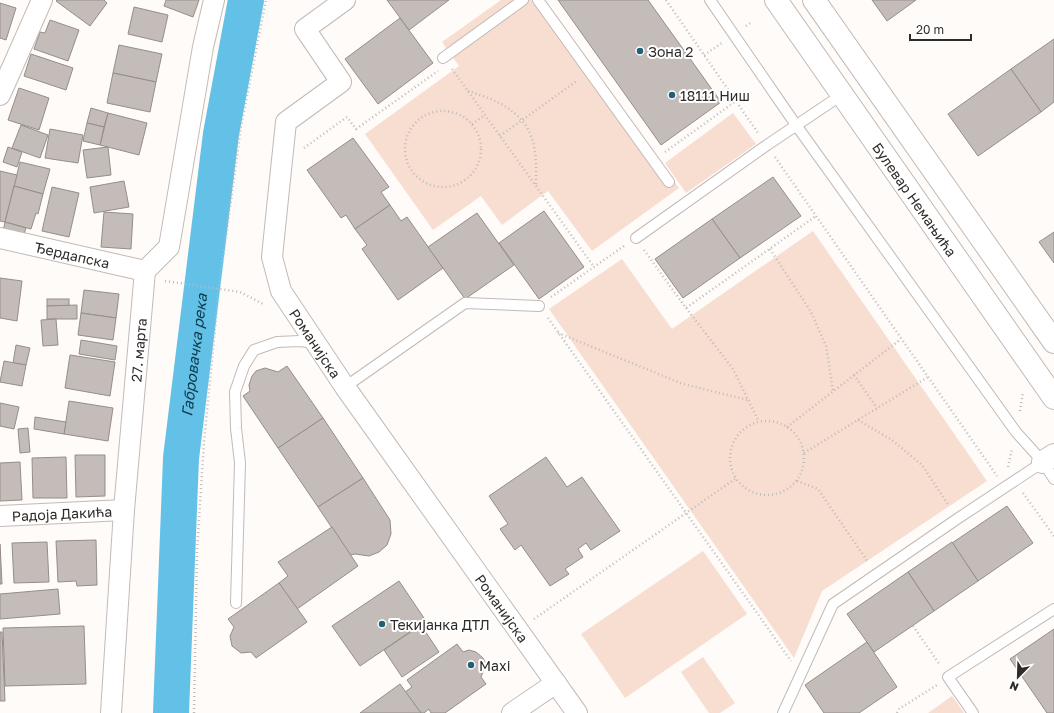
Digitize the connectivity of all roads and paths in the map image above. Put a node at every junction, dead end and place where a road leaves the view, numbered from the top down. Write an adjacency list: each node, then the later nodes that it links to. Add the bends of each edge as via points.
1 (42, 0): 17 (street)
2 (214, 0): 34 (street, via 203,47 169,247)
3 (266, 0): 36 (path, via 241,127)
4 (345, 0): 26 (street, Романијска, via 305,30 341,82 286,122)
5 (523, 0): 13 (lane)
6 (538, 0): 14 (lane)
7 (666, 0): 12 (path)
8 (710, 0): 11 (lane)
9 (776, 0): 16 (street, Булевар Немањића)
10 (814, 0): 42 (street)
11 (734, 35): 12 (path); 22 (lane)
12 (704, 55): 18 (path)
13 (446, 61): 15 (path); 26 (path, via 356,129 347,117)
14 (590, 72): 20 (path); 27 (lane)
15 (467, 90): 19 (path); 20 (path, via 507,106)
16 (843, 94): 22 (lane); 49 (street, Булевар Немањића)
17 (0, 95)
18 (736, 101): 24 (path); 25 (path)
19 (485, 115): 21 (path); 23 (path)
20 (522, 120): 23 (path); 28 (path, via 532,139 536,161)
21 (472, 124): 21 (path, via 462,116 449,111 437,111 416,122 405,143 405,155 409,167 416,176 426,184 450,187 463,182 473,174 479,162 481,149 479,136)
22 (796, 125): 24 (lane); 55 (lane)
23 (500, 136): 28 (path)
24 (767, 145): 29 (path); 31 (lane)
25 (660, 156)
26 (282, 164): 43 (street, Романијска, via 272,257 282,291)
27 (669, 182)
28 (536, 186): 33 (path)
29 (816, 216): 32 (path); 41 (path)
30 (0, 238): 34 (street, Ђердапска)
31 (636, 238): 33 (path); 39 (path)
32 (770, 249): 39 (path); 48 (path, via 811,312 826,346)
33 (594, 267): 38 (path)
34 (145, 271): 62 (street, 27. марта)
35 (174, 282): 36 (path)
36 (219, 288): 37 (path, via 240,292); 76 (path, via 204,442 197,551)
37 (267, 306)
38 (539, 306): 40 (path); 46 (lane, via 465,303)
39 (686, 308): 50 (path, via 733,369)
40 (558, 332): 50 (path, via 683,384); 63 (path)
41 (901, 339): 44 (path); 45 (path)
42 (1054, 342)
43 (315, 343): 46 (street, Романијска); 68 (lane, via 277,342 254,350 244,366 235,392 240,463)
44 (854, 375): 48 (path); 51 (path)
45 (928, 377): 51 (path); 59 (path)
46 (345, 388): 71 (street, Романијска)
47 (1024, 390): 55 (path)
48 (833, 391): 54 (path)
49 (1054, 398)
50 (748, 400): 53 (path)
51 (877, 408): 52 (path)
52 (858, 420): 56 (path); 65 (path, via 892,440 922,465)
53 (759, 422): 54 (path, via 773,421); 58 (path, via 746,427 735,438 730,451 730,466)
54 (787, 427): 56 (path, via 798,438)
55 (1016, 432): 57 (lane); 61 (path, via 1007,470)
56 (804, 453): 60 (path, via 803,468)
57 (1050, 465): 61 (lane)
58 (735, 479): 60 (path, via 745,489 759,495 773,496 787,491); 63 (path)
59 (999, 480)
60 (797, 481): 67 (path, via 818,489)
61 (1014, 481): 65 (lane); 66 (path)
62 (124, 510): 64 (street, Радоја Дакића); 75 (street, 27. марта)
63 (685, 513): 71 (path); 72 (path)
64 (0, 516)
65 (957, 519): 67 (lane)
66 (1054, 536)
67 (877, 574): 72 (lane, via 833,604)
68 (236, 602)
69 (1054, 609): 73 (lane)
70 (912, 626): 73 (path)
71 (518, 631): 74 (street, Романијска)
72 (801, 674): 79 (lane)
73 (948, 677): 80 (path, via 899,709); 81 (lane)
74 (556, 683): 77 (street); 78 (street, Романијска)
75 (111, 713)
76 (194, 713)
77 (512, 713)
78 (577, 713)
79 (783, 713)
80 (897, 713)
81 (973, 713)

